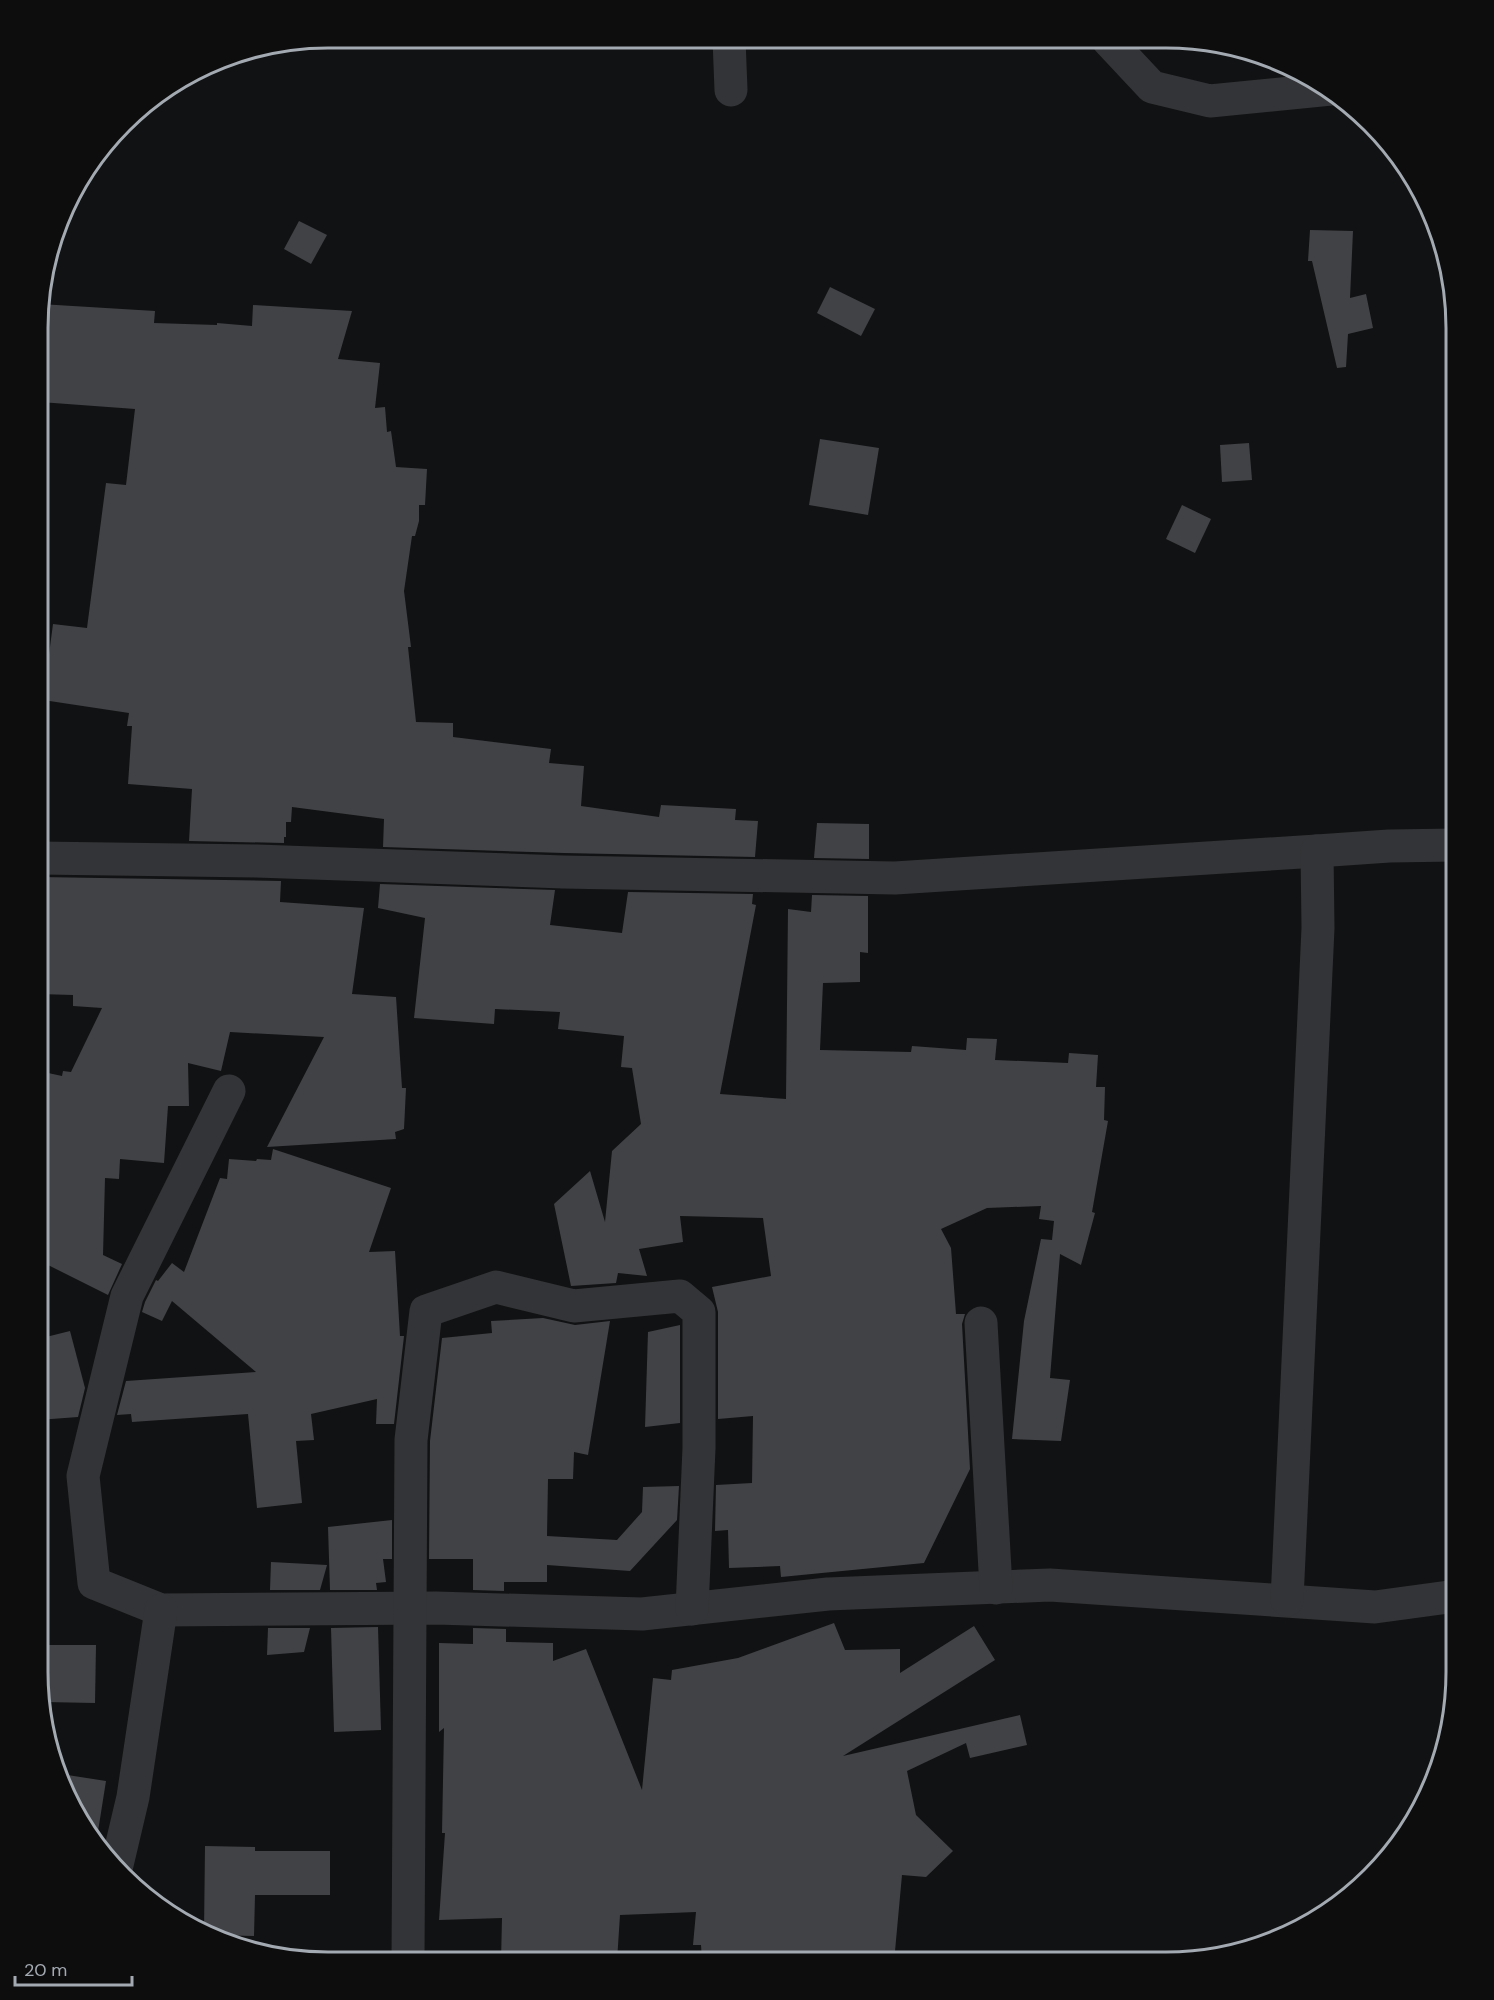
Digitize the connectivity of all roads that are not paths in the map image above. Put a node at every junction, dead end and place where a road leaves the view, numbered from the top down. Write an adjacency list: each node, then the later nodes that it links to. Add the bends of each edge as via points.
1 (729, 48): 3 (street)
2 (1115, 48): 4 (street, via 1152,87 1210,101)
3 (731, 90)
4 (1315, 91)
5 (1446, 845): 6 (street)
6 (1317, 852): 7 (street, via 896,878); 12 (street, via 1317,940)
7 (48, 858)
8 (229, 1091): 15 (street, via 127,1296 83,1476 94,1583)
9 (981, 1323): 10 (street)
10 (996, 1588): 12 (street, via 1050,1585); 14 (street, via 828,1594)
11 (1446, 1597): 12 (street, via 1375,1607)
12 (1287, 1600)
13 (410, 1608): 14 (street, via 642,1614); 14 (street, via 411,1440 426,1311 496,1287 574,1306 680,1296 699,1312 699,1448); 15 (street); 17 (street)
14 (692, 1609)
15 (161, 1610): 16 (street, via 133,1797)
16 (118, 1858)
17 (408, 1952)

